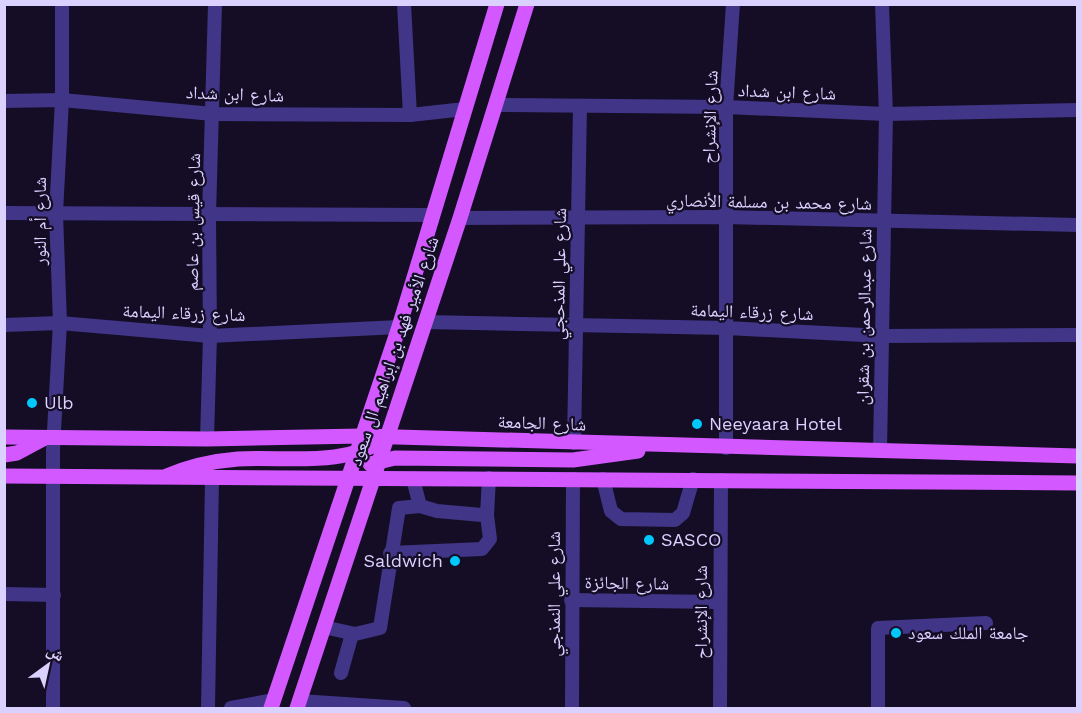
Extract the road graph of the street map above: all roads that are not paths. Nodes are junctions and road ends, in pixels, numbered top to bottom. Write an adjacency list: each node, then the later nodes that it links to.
1 (62, 4): 9 (street, شارع أم النور)
2 (215, 4): 15 (street, شارع قيس بن عاصم)
3 (404, 4): 17 (street)
4 (498, 4): 13 (main road, شارع الأمير فهد بن إبراهيم ال سعود)
5 (527, 4): 10 (main road, شارع الأمير فهد بن إبراهيم ال سعود)
6 (733, 4): 12 (street, شارع الإنشراح)
7 (882, 4): 16 (street, شارع عبدالرحمن بن شقران)
8 (4, 100): 9 (street, شارع ابن شداد)
9 (62, 100): 15 (street, شارع ابن شداد); 19 (street, شارع أم النور)
10 (496, 105): 11 (street, شارع ابن شداد); 24 (main road, شارع الأمير فهد بن إبراهيم ال سعود)
11 (580, 106): 12 (street, شارع ابن شداد); 22 (street, شارع علي المذحجي)
12 (726, 107): 16 (street, شارع ابن شداد); 23 (street, شارع الإنشراح)
13 (465, 109): 17 (street, شارع ابن شداد); 21 (main road, شارع الأمير فهد بن إبراهيم ال سعود)
14 (1077, 110): 16 (street, شارع ابن شداد)
15 (213, 114): 17 (street, شارع ابن شداد); 20 (street, شارع قيس بن عاصم)
16 (886, 114): 25 (street, شارع عبدالرحمن بن شقران)
17 (410, 115)
18 (4, 213): 19 (street)
19 (56, 213): 20 (street); 28 (street, شارع أم النور)
20 (209, 215): 21 (street); 34 (street, شارع قيس بن عاصم)
21 (432, 215): 31 (main road, شارع الأمير فهد بن إبراهيم ال سعود)
22 (578, 217): 23 (street, شارع محمد بن مسلمة الأنصاري); 24 (street, شارع محمد بن مسلمة الأنصاري); 30 (street, شارع علي المذحجي)
23 (726, 217): 25 (street, شارع محمد بن مسلمة الأنصاري); 32 (street, شارع الإنشراح)
24 (460, 218): 27 (main road, شارع الأمير فهد بن إبراهيم ال سعود)
25 (883, 222): 26 (street, شارع محمد بن مسلمة الأنصاري); 35 (street, شارع عبدالرحمن بن شقران)
26 (1077, 225)
27 (425, 322): 30 (street, شارع زرقاء اليمامة); 39 (main road, شارع الأمير فهد بن إبراهيم ال سعود)
28 (60, 323): 29 (street, شارع زرقاء اليمامة); 34 (street, شارع زرقاء اليمامة); 38 (street, شارع أم النور)
29 (4, 325)
30 (576, 325): 32 (street, شارع زرقاء اليمامة); 41 (street, شارع علي المذحجي)
31 (399, 327): 34 (street, شارع زرقاء اليمامة); 36 (main road, شارع الأمير فهد بن إبراهيم ال سعود)
32 (727, 328): 35 (street, شارع زرقاء اليمامة); 43 (street, شارع الإنشراح)
33 (1077, 335): 35 (street, شارع زرقاء اليمامة)
34 (210, 336): 40 (street, شارع قيس بن عاصم)
35 (883, 336): 44 (street, شارع عبدالرحمن بن شقران)
36 (362, 436): 39 (main road, شارع الجامعة); 40 (main road, شارع الجامعة); 45 (main road, شارع الأمير فهد بن إبراهيم ال سعود)
37 (4, 437): 38 (main road, شارع الجامعة)
38 (49, 438): 40 (main road, شارع الجامعة); 46 (main road); 50 (street, شارع أم النور)
39 (386, 438): 41 (main road, شارع الجامعة); 45 (main road); 48 (main road, شارع الأمير فهد بن إبراهيم ال سعود)
40 (207, 439)
41 (574, 443): 42 (main road, شارع الجامعة)
42 (656, 446): 43 (main road, شارع الجامعة); 48 (main road)
43 (726, 448): 44 (main road, شارع الجامعة)
44 (880, 451): 47 (main road, شارع الجامعة)
45 (357, 453): 51 (main road, شارع الأمير فهد بن إبراهيم ال سعود); 53 (main road)
46 (4, 455)
47 (1077, 456)
48 (377, 461): 51 (main road); 54 (main road, شارع الأمير فهد بن إبراهيم ال سعود)
49 (4, 476): 50 (main road)
50 (55, 477): 53 (main road); 66 (street)
51 (348, 478): 54 (main road); 58 (main road); 73 (main road, شارع الأمير فهد بن إبراهيم ال سعود)
52 (489, 478): 55 (main road); 56 (main road); 63 (street)
53 (161, 479): 58 (main road)
54 (372, 479): 55 (main road); 70 (main road, شارع الأمير فهد بن إبراهيم ال سعود)
55 (413, 479): 62 (street)
56 (573, 479): 57 (main road); 67 (street, شارع علي النمذجي)
57 (603, 479): 59 (main road); 59 (street)
58 (212, 480): 76 (street)
59 (693, 480): 60 (main road)
60 (721, 480): 61 (main road); 68 (street, شارع الإنشراح)
61 (1077, 483)
62 (420, 506): 63 (street); 64 (street)
63 (487, 515): 64 (street)
64 (390, 553): 71 (street)
65 (4, 594): 66 (street)
66 (54, 595): 75 (street)
67 (571, 600): 68 (street, شارع الجائزة); 79 (street, شارع علي النمذجي)
68 (718, 602): 80 (street, شارع الإنشراح)
69 (986, 623): 81 (street)
70 (324, 627): 71 (street); 74 (main road, شارع الأمير فهد بن إبراهيم ال سعود)
71 (352, 634): 72 (street)
72 (341, 673)
73 (272, 704): 77 (street)
74 (298, 705): 78 (street)
75 (53, 708)
76 (208, 708)
77 (231, 708)
78 (404, 708)
79 (572, 708)
80 (720, 708)
81 (878, 708)

